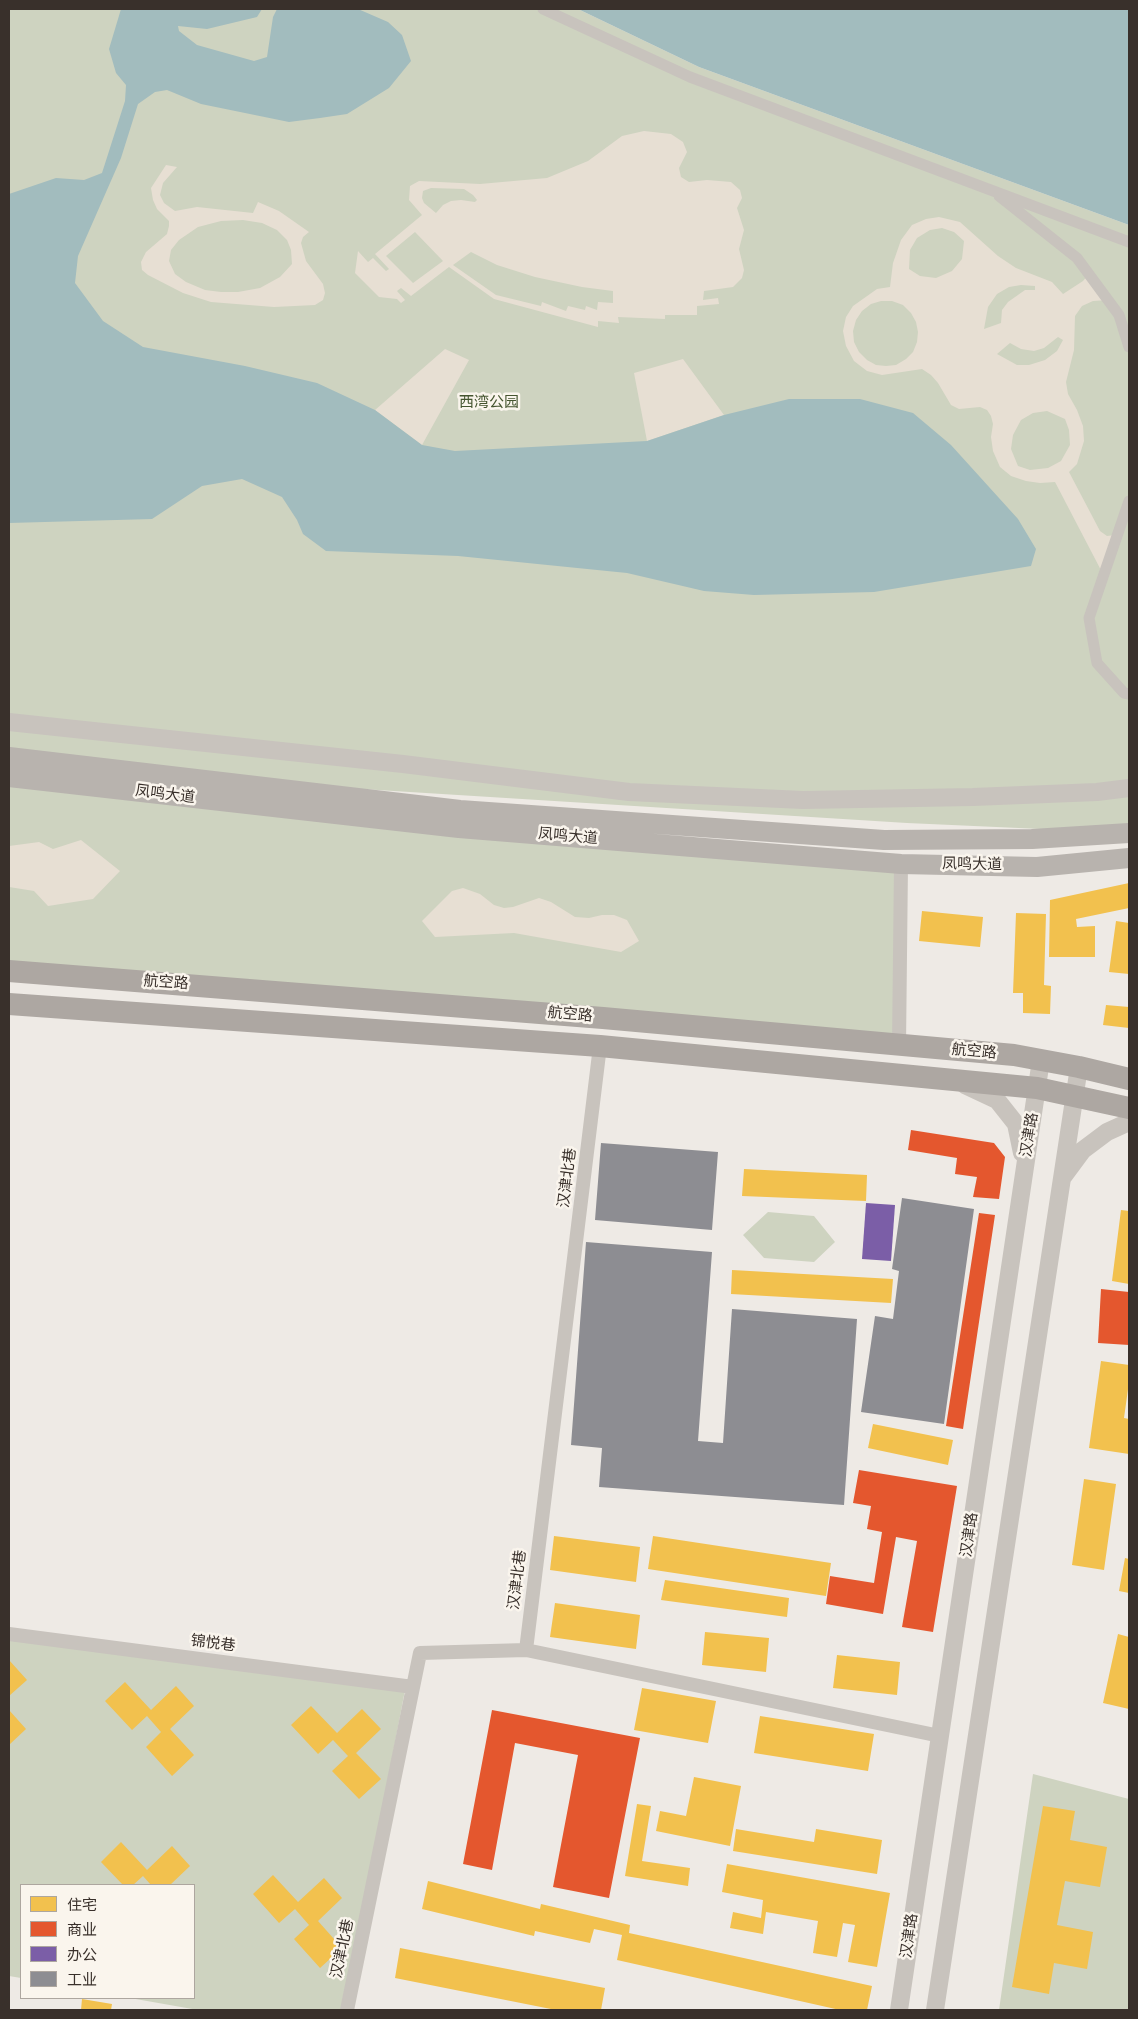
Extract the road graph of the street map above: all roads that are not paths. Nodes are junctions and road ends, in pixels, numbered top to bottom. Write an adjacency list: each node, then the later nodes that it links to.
1 (542, 9): 2 (street)
2 (991, 190): 3 (street); 4 (street)
3 (1129, 242)
4 (1129, 347)
5 (1129, 501): 6 (street)
6 (1129, 694)
7 (9, 722): 10 (street)
8 (9, 757): 11 (main road, 凤鸣大道)
9 (9, 777): 13 (main road, 凤鸣大道)
10 (1129, 788)
11 (1129, 833)
12 (1129, 858): 13 (main road, 凤鸣大道)
13 (901, 864): 17 (street)
14 (9, 971): 17 (main road, 航空路)
15 (9, 1004): 16 (main road, 航空路)
16 (600, 1046): 21 (main road, 航空路); 29 (street, 汉津北巷)
17 (898, 1046): 18 (main road, 航空路)
18 (1041, 1060): 19 (main road, 航空路); 22 (street, 汉津路)
19 (1079, 1067): 20 (main road, 航空路); 23 (street)
20 (1129, 1079)
21 (956, 1080): 22 (main road, 航空路); 26 (street)
22 (1037, 1088): 23 (main road, 航空路); 26 (street, 汉津路)
23 (1074, 1095): 24 (main road, 航空路); 27 (street)
24 (1129, 1108)
25 (1129, 1122): 27 (street)
26 (1025, 1166): 31 (street, 汉津路)
27 (1061, 1180): 34 (street)
28 (9, 1634): 30 (street, 锦悦巷)
29 (526, 1650): 30 (street, 汉津北巷); 31 (street)
30 (413, 1686): 32 (street, 汉津北巷)
31 (940, 1736): 33 (street, 汉津路)
32 (347, 2010)
33 (899, 2010)
34 (936, 2010)

